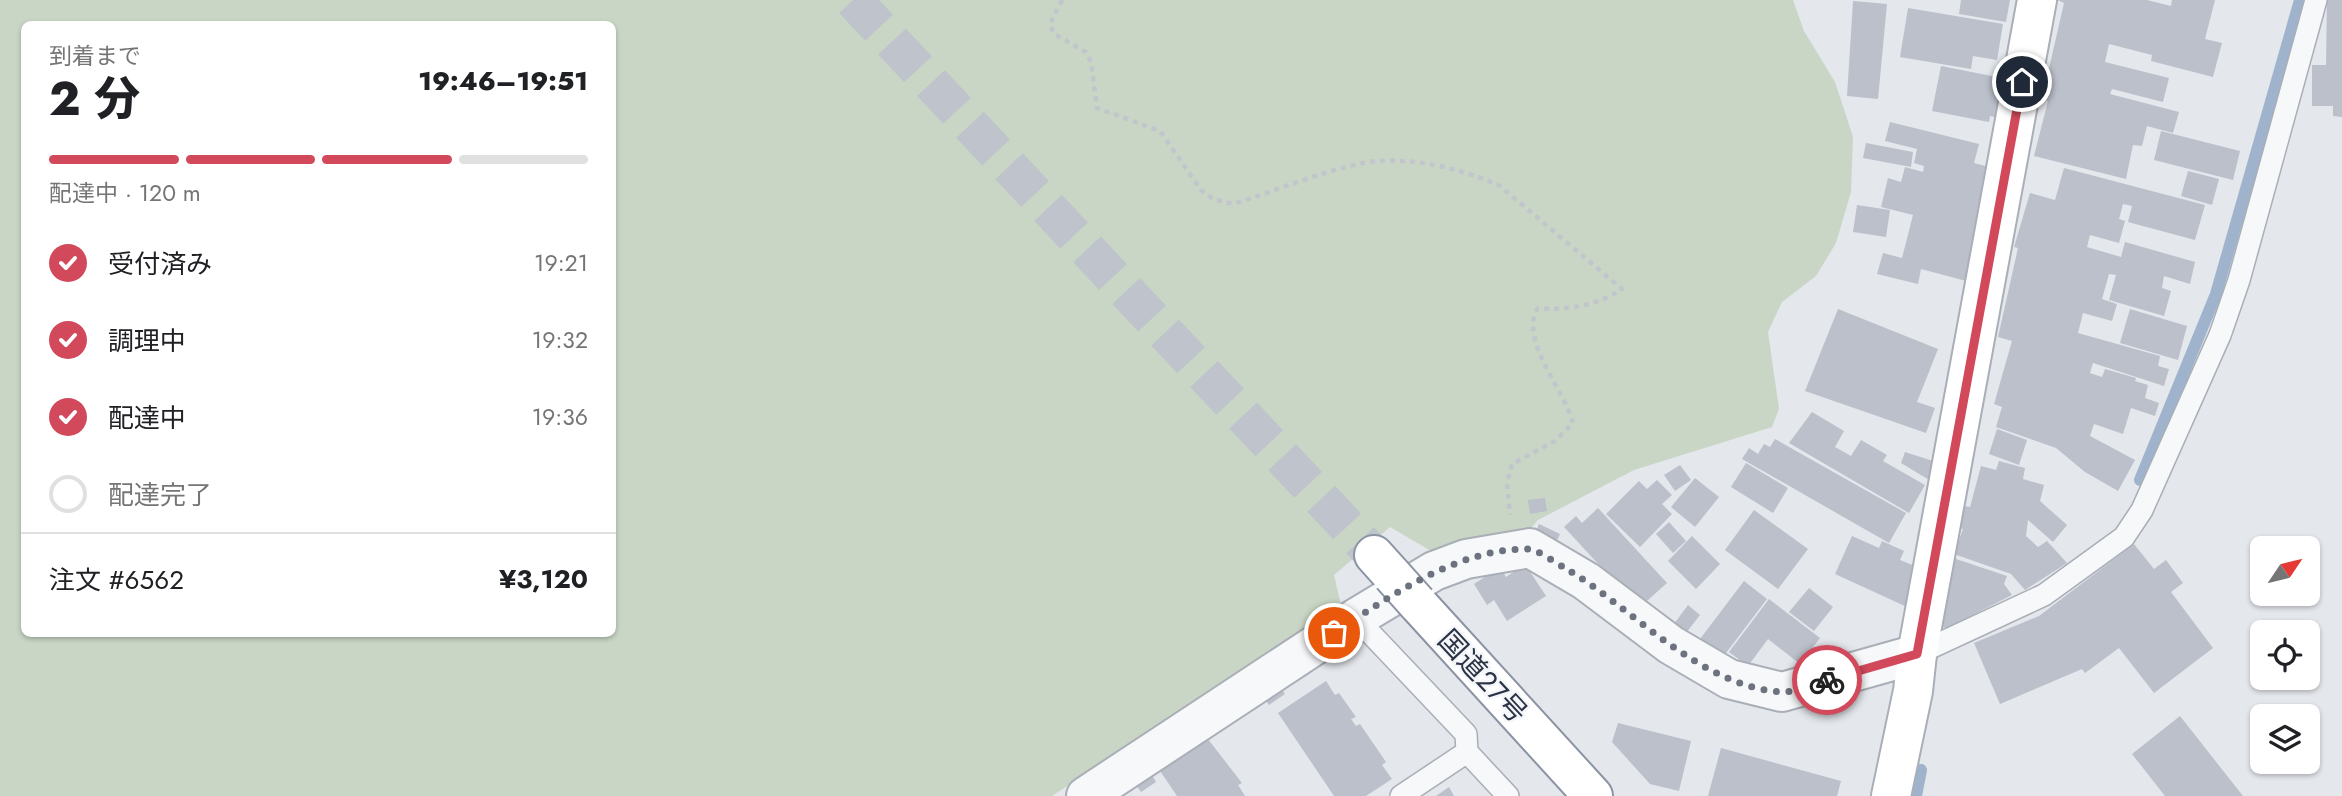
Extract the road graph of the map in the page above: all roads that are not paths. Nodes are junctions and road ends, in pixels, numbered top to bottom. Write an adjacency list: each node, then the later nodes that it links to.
1 (2038, 0): 5 (main road)
2 (2316, 0): 5 (lane)
3 (1383, 565): 10 (main road, 国道27号, bridge)
4 (1356, 618): 5 (street); 6 (lane); 7 (street)
5 (1917, 654): 11 (main road)
6 (1467, 751): 8 (lane); 9 (lane)
7 (1086, 796)
8 (1401, 796)
9 (1508, 796)
10 (1593, 796)
11 (1891, 796)

